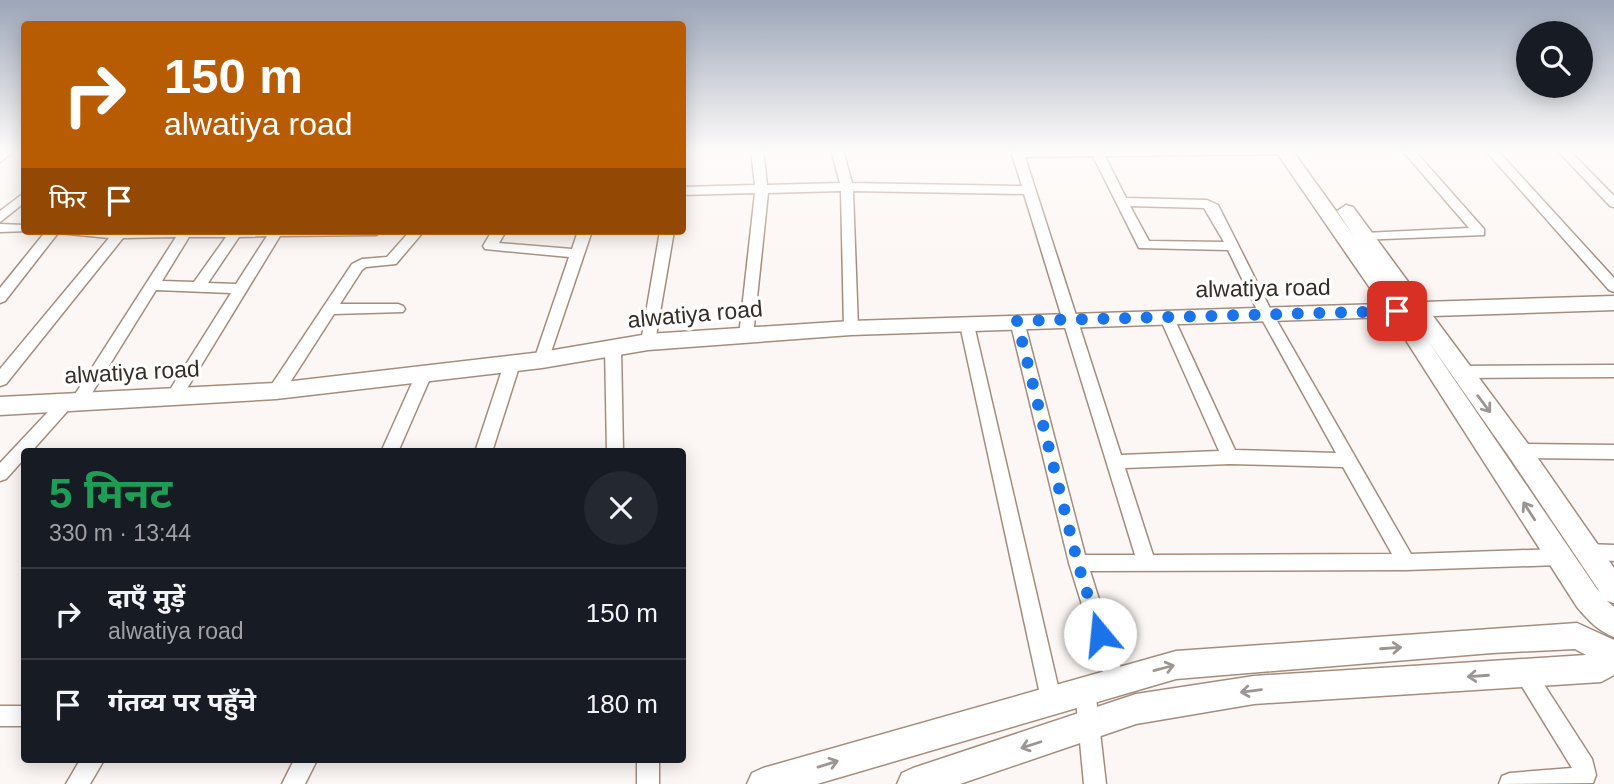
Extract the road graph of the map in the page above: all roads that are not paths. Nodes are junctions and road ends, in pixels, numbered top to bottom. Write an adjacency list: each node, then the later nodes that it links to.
1 (847, 187): 9 (street); 10 (street); 45 (street)
2 (1028, 187): 10 (street)
3 (1114, 187): 13 (street)
4 (1312, 187): 39 (street)
5 (1327, 187): 27 (street)
6 (1440, 187): 27 (street)
7 (1524, 187): 33 (street)
8 (1598, 187): 14 (street)
9 (763, 188): 11 (street); 46 (street)
10 (1029, 190): 42 (street)
11 (686, 191)
12 (21, 200): 15 (street)
13 (1122, 202): 28 (street); 28 (street)
14 (1614, 203)
15 (0, 218)
16 (0, 228): 17 (street)
17 (21, 229)
18 (49, 235): 30 (street)
19 (117, 235): 54 (street)
20 (184, 235): 31 (street)
21 (234, 235): 32 (street)
22 (274, 235): 34 (street)
23 (414, 235): 37 (street)
24 (497, 235): 29 (street)
25 (584, 235): 29 (street)
26 (666, 235): 47 (street)
27 (1364, 237): 39 (street)
28 (1233, 246): 40 (street)
29 (579, 254): 49 (street)
30 (5, 284): 35 (street)
31 (152, 285): 32 (street); 57 (street)
32 (198, 287): 34 (street)
33 (1614, 287)
34 (240, 289): 56 (street)
35 (0, 298)
36 (1614, 303): 39 (street, alwatiya road)
37 (330, 309): 38 (street); 55 (street)
38 (398, 309)
39 (1408, 311): 40 (street, alwatiya road); 52 (street); 72 (street, one-way to 39)
40 (1266, 314): 41 (street, alwatiya road); 67 (street)
41 (1166, 316): 42 (street, alwatiya road); 66 (street)
42 (1072, 319): 43 (street, alwatiya road); 68 (street)
43 (1017, 321): 44 (street, alwatiya road); 75 (street)
44 (967, 325): 45 (street, alwatiya road); 84 (street)
45 (851, 328): 46 (street, alwatiya road)
46 (746, 336): 47 (street, alwatiya road)
47 (648, 342): 48 (street, alwatiya road)
48 (613, 347): 49 (street, alwatiya road); 62 (street)
49 (542, 360): 50 (street, alwatiya road)
50 (512, 364): 53 (street, alwatiya road); 61 (street)
51 (1614, 371): 52 (street)
52 (1460, 372): 63 (street, one-way to 63)
53 (424, 374): 55 (street, alwatiya road); 60 (street)
54 (0, 380)
55 (276, 391): 56 (street, alwatiya road)
56 (174, 396): 57 (street, alwatiya road)
57 (72, 402): 58 (street, alwatiya road); 59 (street)
58 (0, 406)
59 (26, 448)
60 (391, 448)
61 (484, 448)
62 (615, 448)
63 (1519, 451): 64 (street); 70 (street)
64 (1614, 452)
65 (21, 453): 69 (street)
66 (1230, 457): 67 (street); 68 (street)
67 (1348, 460): 74 (street)
68 (1115, 462): 73 (street)
69 (0, 474)
70 (1586, 552): 71 (street); 76 (street)
71 (1614, 553)
72 (1559, 557): 74 (street); 77 (street)
73 (1146, 562): 74 (street); 75 (street)
74 (1406, 562)
75 (1078, 564): 81 (street)
76 (1614, 591)
77 (1614, 624)
78 (1348, 651): 79 (street, one-way to 79); 81 (street, one-way to 78); 82 (main road)
79 (1614, 655): 80 (street)
80 (1525, 673): 82 (street, one-way to 82); 97 (street)
81 (1115, 681): 83 (street)
82 (1367, 683): 87 (street, one-way to 87)
83 (1085, 689): 84 (street); 87 (street)
84 (1051, 699): 94 (street, one-way to 84)
85 (0, 716): 86 (street)
86 (21, 716)
87 (1091, 726): 95 (street, one-way to 95); 96 (street)
88 (91, 763): 91 (street)
89 (304, 763): 92 (street)
90 (648, 763): 93 (street)
91 (78, 784)
92 (293, 784)
93 (648, 784)
94 (762, 784)
95 (913, 784)
96 (1095, 784)
97 (1510, 784)

